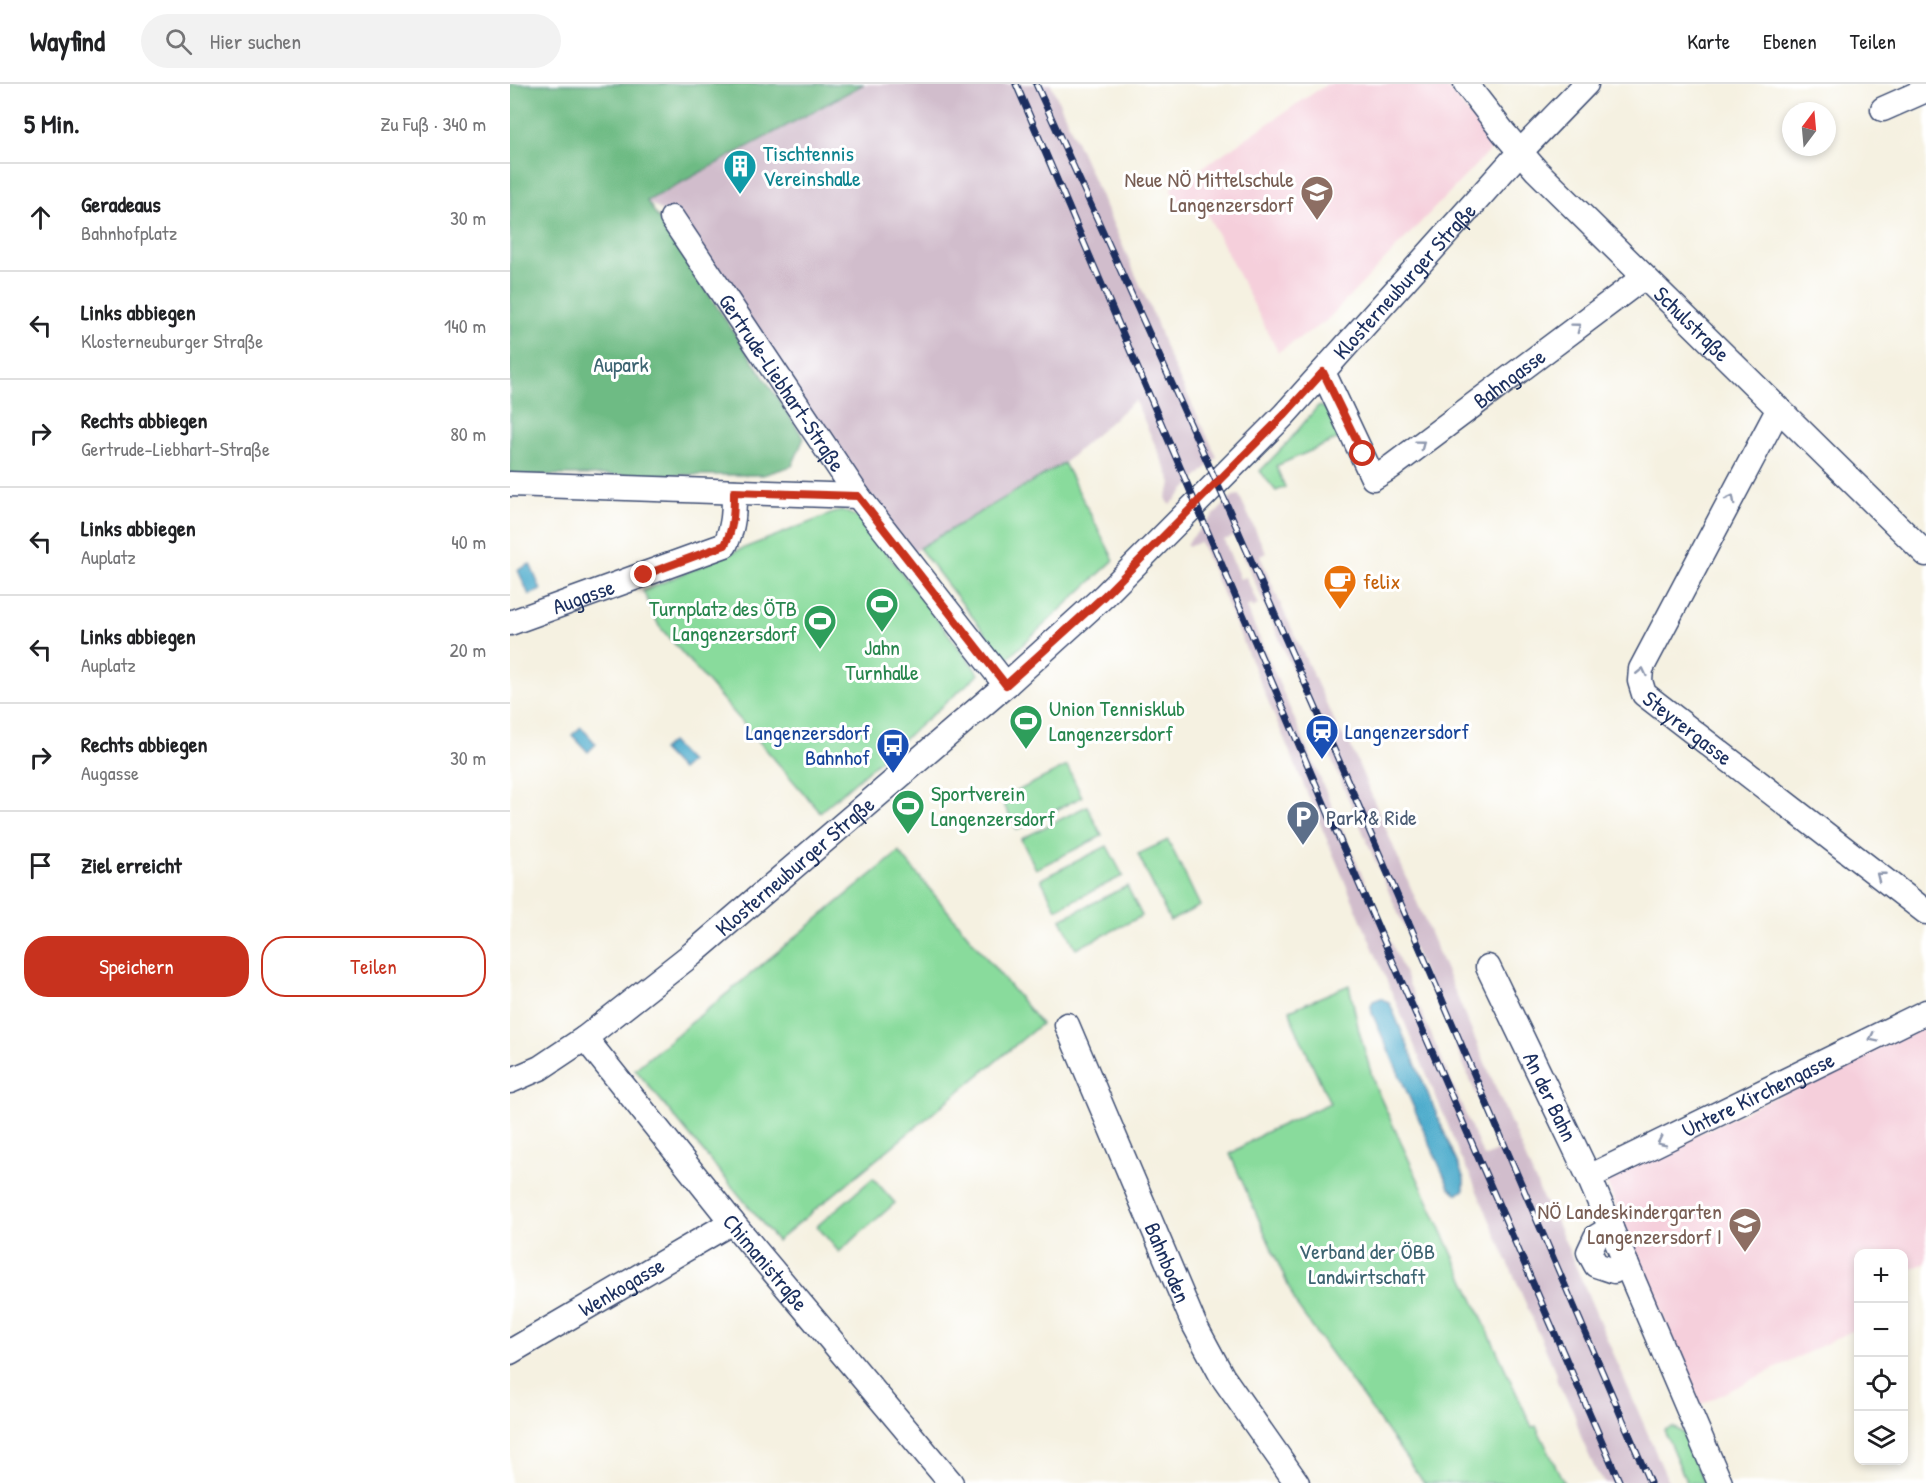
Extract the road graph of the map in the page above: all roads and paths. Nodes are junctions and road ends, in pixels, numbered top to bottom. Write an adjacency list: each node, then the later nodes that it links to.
1 (1466, 84): 5 (street, Schulstraße)
2 (1586, 84): 5 (street, Klosterneuburger Straße)
3 (1926, 90): 4 (street)
4 (1883, 109)
5 (1520, 152): 7 (street, Schulstraße); 8 (street, Klosterneuburger Straße)
6 (672, 218): 12 (street, Gertrude-Liebhart-Straße)
7 (1644, 277): 8 (street, Bahngasse, one-way to 7); 9 (street, Schulstraße)
8 (1323, 372): 15 (street, Klosterneuburger Straße)
9 (1778, 410): 13 (street, Schulstraße); 16 (street, Steyrergasse, one-way to 9)
10 (510, 484): 11 (street)
11 (734, 492): 12 (street); 14 (street, Augasse)
12 (858, 496): 15 (street, Gertrude-Liebhart-Straße)
13 (1926, 554)
14 (510, 624)
15 (1006, 685): 20 (street, Klosterneuburger Straße)
16 (1926, 912)
17 (1488, 967): 22 (street, An der Bahn)
18 (1926, 1012): 22 (street, Untere Kirchengasse, one-way to 22)
19 (1067, 1025): 26 (street, Bahnboden)
20 (585, 1038): 21 (street, Klosterneuburger Straße); 23 (street, Chimanistraße)
21 (510, 1082)
22 (1589, 1177): 27 (street, An der Bahn)
23 (732, 1222): 24 (street, Wenkogasse); 25 (street, Chimanistraße)
24 (510, 1352)
25 (951, 1483)
26 (1298, 1483)
27 (1720, 1483)

